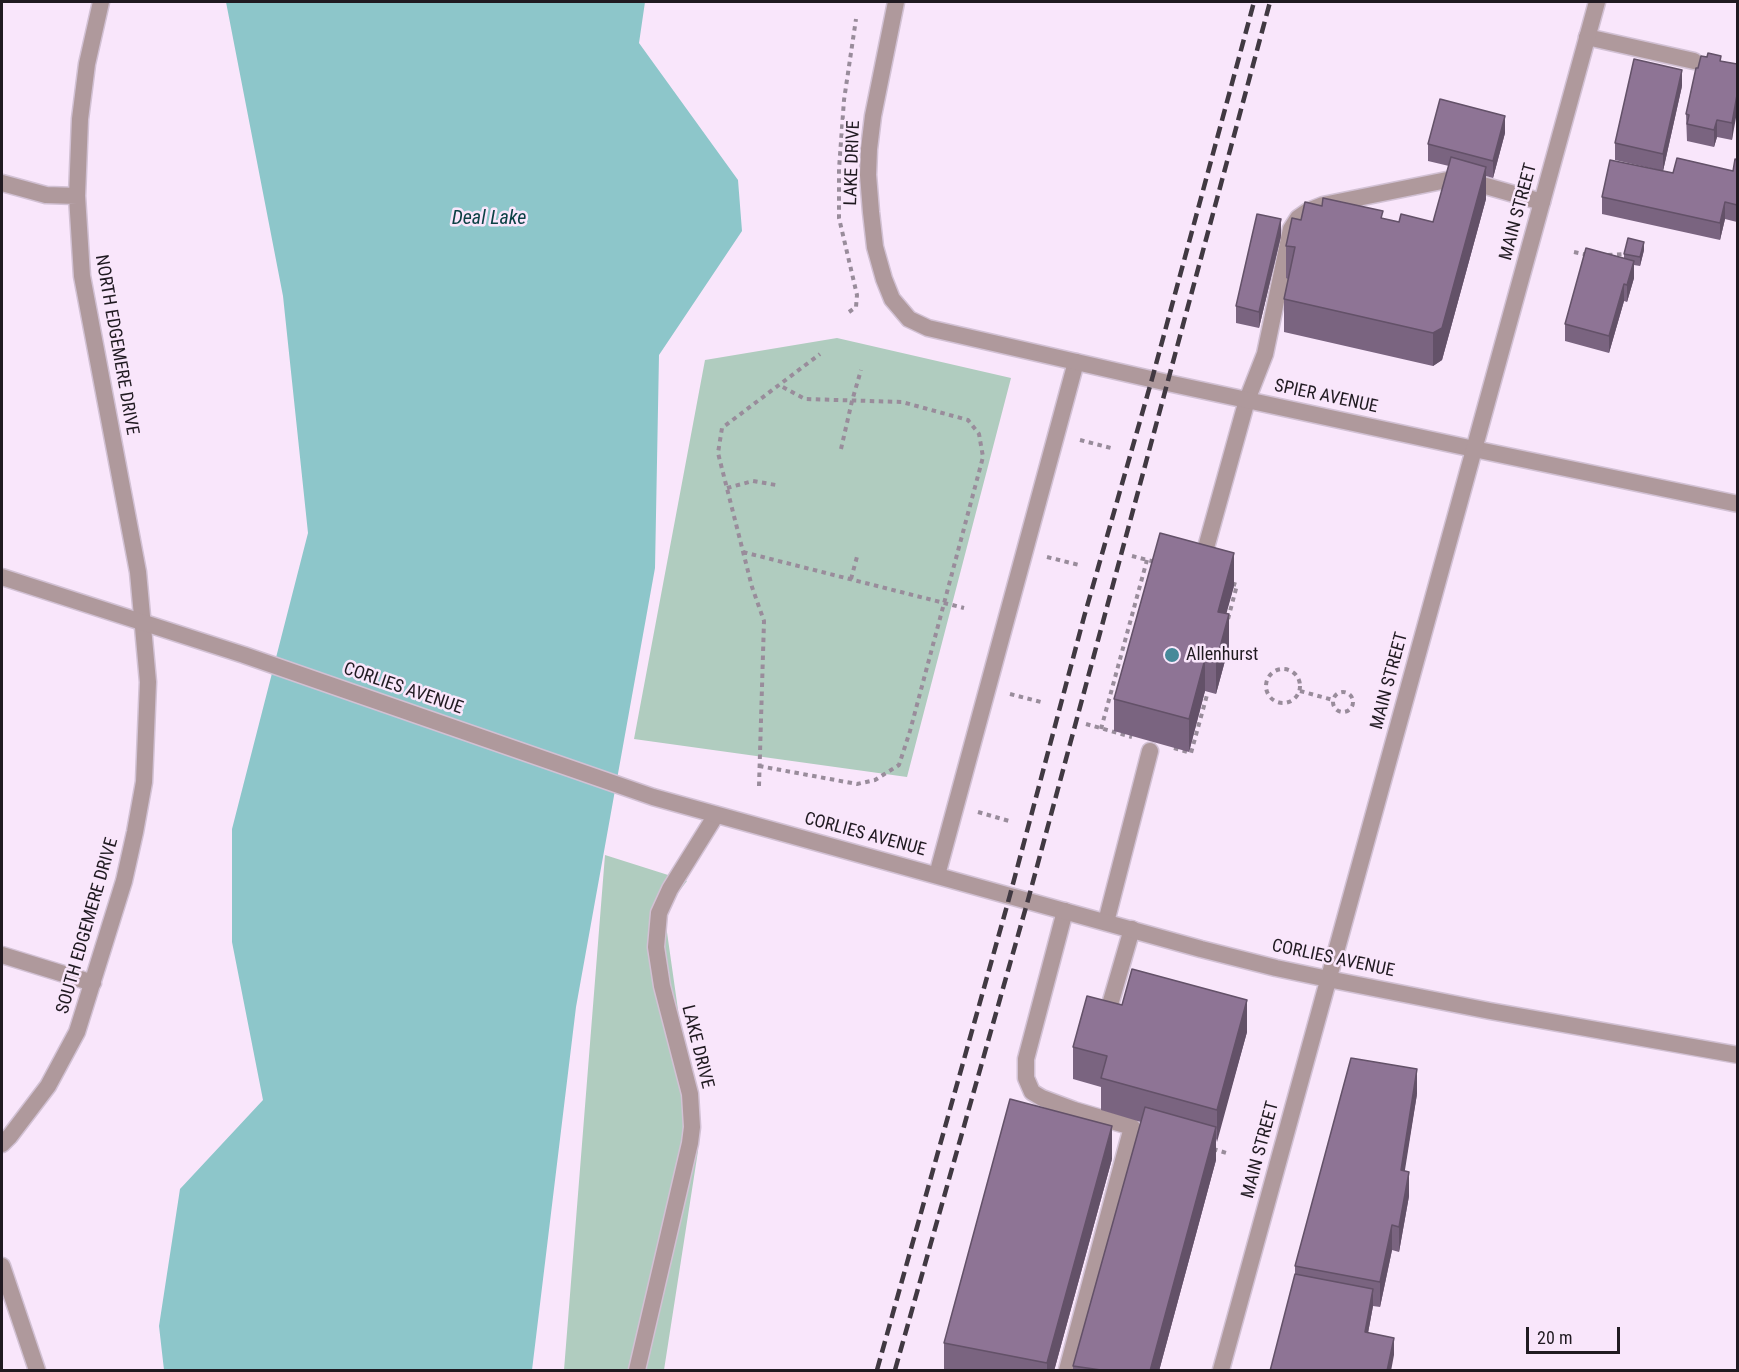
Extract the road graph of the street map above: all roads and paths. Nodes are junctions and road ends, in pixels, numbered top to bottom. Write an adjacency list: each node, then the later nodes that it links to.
1 (101, 2): 7 (street, NORTH EDGEMERE DRIVE)
2 (896, 2): 13 (street, LAKE DRIVE)
3 (1597, 2): 4 (street, MAIN STREET)
4 (1587, 37): 5 (street); 8 (street, MAIN STREET)
5 (1694, 61)
6 (2, 183): 7 (street)
7 (77, 196): 37 (street, NORTH EDGEMERE DRIVE)
8 (1542, 202): 18 (street); 23 (street, MAIN STREET)
9 (1574, 252): 11 (path)
10 (1626, 254): 12 (path)
11 (1593, 255)
12 (1604, 255)
13 (909, 320): 15 (street, SPIER AVENUE)
14 (820, 354): 17 (path)
15 (1076, 362): 18 (street, SPIER AVENUE); 20 (street)
16 (861, 370): 19 (path)
17 (779, 386): 19 (path); 25 (path)
18 (1247, 400): 23 (street, SPIER AVENUE); 31 (street)
19 (852, 401): 22 (path); 35 (path)
20 (1057, 434): 21 (path); 28 (street)
21 (1111, 448)
22 (841, 449)
23 (1474, 449): 26 (street, SPIER AVENUE); 54 (street, MAIN STREET)
24 (776, 486): 25 (path)
25 (726, 488): 27 (path)
26 (1737, 504)
27 (743, 552): 34 (path); 44 (path)
28 (1025, 552): 32 (path); 38 (street)
29 (858, 553): 34 (path)
30 (1147, 560): 42 (path)
31 (1202, 562)
32 (1079, 565)
33 (2, 577): 37 (street, CORLIES AVENUE)
34 (851, 579): 35 (path)
35 (945, 602): 36 (path); 44 (path)
36 (964, 608)
37 (143, 623): 47 (street, CORLIES AVENUE); 55 (street, SOUTH EDGEMERE DRIVE)
38 (988, 688): 41 (path); 46 (street)
39 (1300, 691): 39 (path); 40 (path)
40 (1333, 700): 40 (path)
41 (1041, 702)
42 (1101, 729)
43 (1150, 751): 51 (street)
44 (759, 766): 45 (path)
45 (759, 786)
46 (956, 806): 48 (path); 49 (street)
47 (717, 815): 49 (street, CORLIES AVENUE); 63 (street, LAKE DRIVE)
48 (1009, 821)
49 (937, 875): 50 (street, CORLIES AVENUE)
50 (1065, 911): 51 (street, CORLIES AVENUE); 64 (street)
51 (1106, 922): 52 (street, CORLIES AVENUE)
52 (1132, 929): 54 (street, CORLIES AVENUE); 56 (street)
53 (2, 955): 55 (street)
54 (1328, 979): 57 (street, CORLIES AVENUE); 65 (street, MAIN STREET)
55 (93, 983): 58 (street, SOUTH EDGEMERE DRIVE)
56 (1109, 1008)
57 (1737, 1055)
58 (2, 1144)
59 (1208, 1148): 60 (path)
60 (1230, 1154)
61 (2, 1266): 62 (street)
62 (37, 1371)
63 (637, 1371)
64 (1066, 1371)
65 (1221, 1371)

